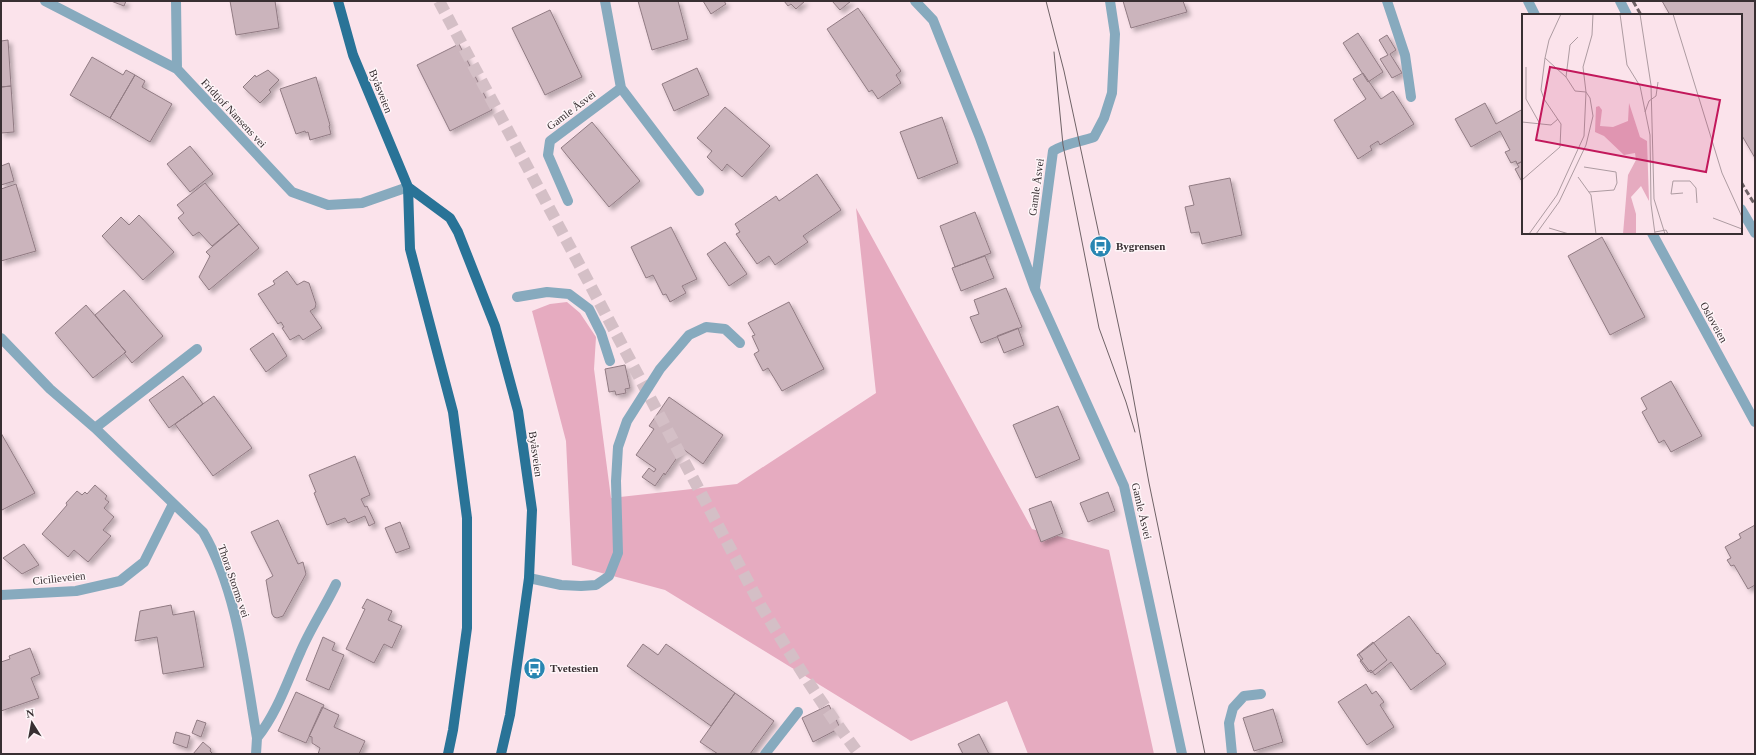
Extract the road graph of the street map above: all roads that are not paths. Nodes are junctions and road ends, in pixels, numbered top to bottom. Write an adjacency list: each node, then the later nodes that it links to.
1 (45, 1): 12 (street, Fridtjof Nansens vei)
2 (176, 1): 12 (street)
3 (338, 1): 15 (main road, Byåsveien)
4 (605, 1): 13 (street)
5 (916, 1): 21 (street, Gamle Åsvei)
6 (1110, 1): 21 (street, Gamle Åsvei)
7 (1387, 1): 14 (street)
8 (1528, 1): 10 (street)
9 (1620, 1): 11 (street)
10 (1534, 14)
11 (1626, 14)
12 (177, 69): 15 (street, Fridtjof Nansens vei)
13 (620, 88): 16 (street); 17 (street, Gamle Åsvei)
14 (1411, 97)
15 (408, 187): 30 (main road, Byåsveien); 37 (main road, Byåsveien)
16 (699, 191)
17 (568, 202)
18 (1742, 211): 19 (street)
19 (1755, 233)
20 (1653, 234): 27 (street, Osloveien)
21 (1035, 288): 40 (street, Gamle Åsvei)
22 (517, 297): 26 (street)
23 (1, 338): 28 (street, Thora Storms vei)
24 (740, 343): 30 (street)
25 (197, 349): 28 (street)
26 (610, 361)
27 (1755, 422)
28 (95, 428): 29 (street, Thora Storms vei)
29 (173, 504): 32 (street, Cicilieveien); 35 (street, Thora Storms vei)
30 (529, 578): 38 (main road, Byåsveien)
31 (336, 584): 35 (street)
32 (2, 593)
33 (1261, 694): 41 (street)
34 (798, 712): 39 (street)
35 (257, 738): 36 (street, Thora Storms vei)
36 (256, 754)
37 (448, 754)
38 (501, 754)
39 (765, 754)
40 (1182, 754)
41 (1232, 754)

